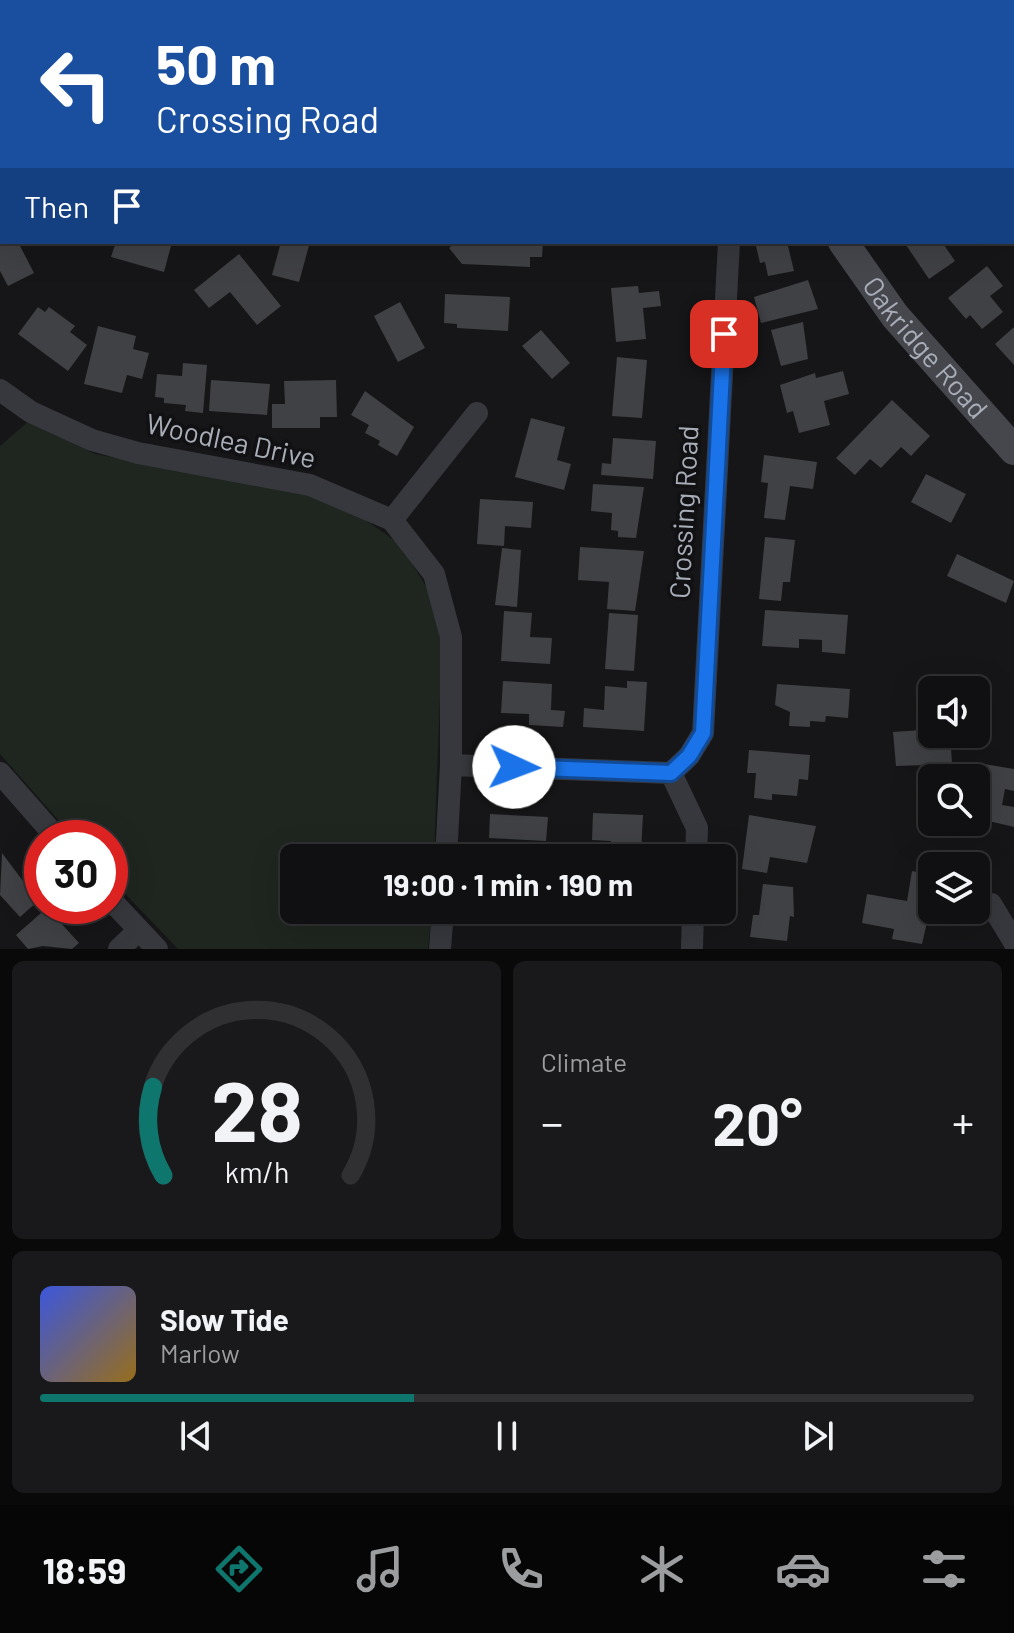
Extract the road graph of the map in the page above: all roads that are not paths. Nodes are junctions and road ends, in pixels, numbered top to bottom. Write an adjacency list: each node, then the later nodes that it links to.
1 (729, 244): 9 (street, Crossing Road)
2 (844, 244): 5 (street, Oakridge Road)
3 (0, 390): 6 (street, Woodlea Drive)
4 (477, 413): 6 (street)
5 (1013, 446)
6 (392, 520): 7 (street, Woodlea Drive)
7 (451, 765): 9 (street); 11 (street, Woodlea Drive)
8 (0, 773): 10 (street)
9 (671, 773): 12 (street)
10 (41, 820)
11 (447, 844)
12 (696, 844)
13 (991, 904): 18 (street)
14 (128, 920): 17 (street)
15 (442, 924): 21 (street)
16 (693, 924): 22 (street)
17 (138, 931): 19 (street); 20 (street)
18 (1014, 942)
19 (119, 949)
20 (157, 949)
21 (440, 949)
22 (692, 949)

